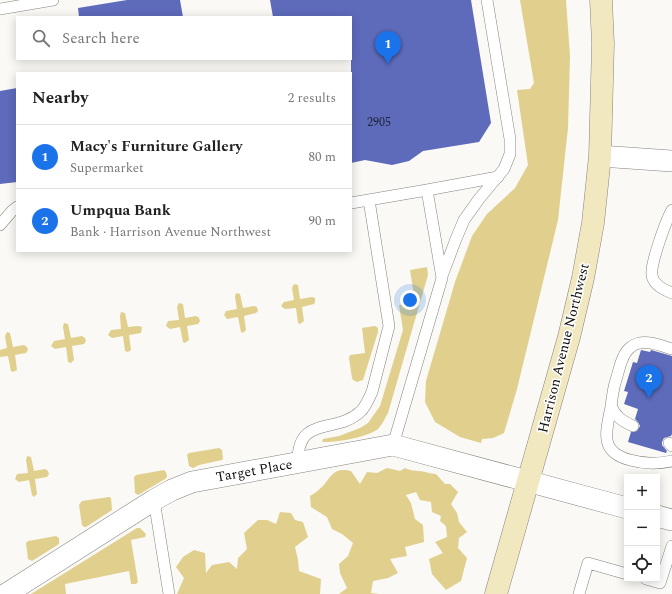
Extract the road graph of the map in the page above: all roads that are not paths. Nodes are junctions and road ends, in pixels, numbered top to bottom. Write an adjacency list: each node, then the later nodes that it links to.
1 (53, 0): 4 (lane)
2 (486, 0): 7 (lane)
3 (600, 0): 5 (main road, Harrison Avenue Northwest)
4 (0, 9)
5 (600, 156): 6 (street); 22 (main road, Harrison Avenue Northwest)
6 (672, 161)
7 (498, 177): 8 (lane); 14 (lane)
8 (427, 190): 9 (lane); 14 (lane)
9 (369, 200): 10 (lane); 21 (lane)
10 (352, 203)
11 (16, 208): 13 (lane)
12 (672, 210): 15 (lane)
13 (0, 225)
14 (442, 278): 19 (lane)
15 (672, 293)
16 (672, 349): 17 (lane)
17 (611, 406): 18 (lane); 20 (lane)
18 (633, 426)
19 (393, 445): 21 (street, Target Place); 22 (street, Target Place)
20 (672, 461)
21 (298, 462): 23 (street, Target Place)
22 (528, 481): 24 (street, Target Place); 32 (main road, Harrison Avenue Northwest)
23 (154, 500): 30 (street, Target Place); 31 (lane)
24 (624, 507)
25 (660, 517): 26 (street)
26 (672, 520)
27 (672, 546): 29 (lane)
28 (624, 573): 33 (lane)
29 (656, 582)
30 (6, 594)
31 (166, 594)
32 (496, 594)
33 (579, 594)

